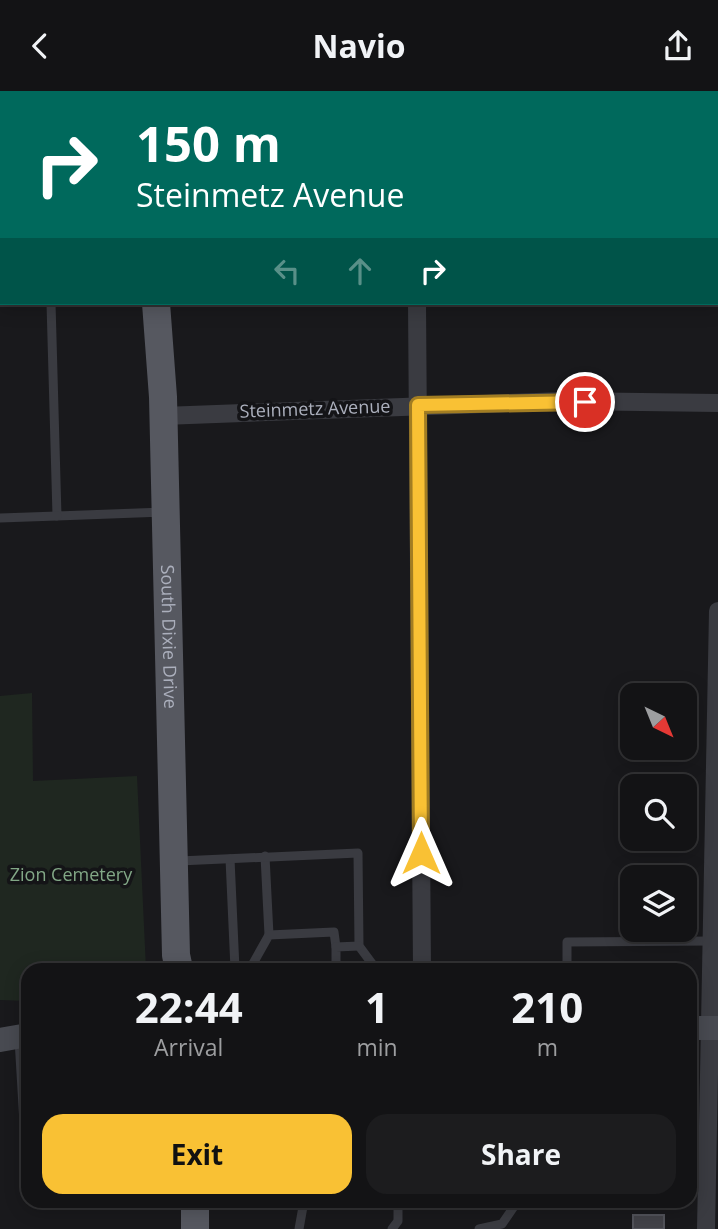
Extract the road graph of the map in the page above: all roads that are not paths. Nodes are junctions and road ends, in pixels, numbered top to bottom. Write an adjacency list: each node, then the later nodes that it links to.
1 (51, 305): 8 (lane)
2 (156, 305): 6 (main road, South Dixie Drive)
3 (417, 305): 5 (street)
4 (718, 403): 5 (street, Steinmetz Avenue)
5 (418, 405): 6 (street, Steinmetz Avenue); 23 (street)
6 (163, 416): 7 (main road, South Dixie Drive)
7 (166, 512): 8 (lane); 13 (main road, South Dixie Drive)
8 (57, 516): 9 (lane)
9 (0, 519)
10 (718, 611): 15 (street)
11 (265, 856): 12 (lane); 14 (lane); 16 (lane)
12 (230, 859): 13 (lane); 19 (lane)
13 (174, 862): 18 (main road, South Dixie Drive)
14 (269, 935): 17 (lane); 20 (lane)
15 (713, 941): 24 (lane); 25 (street)
16 (359, 946): 17 (lane); 22 (lane)
17 (336, 947): 21 (lane)
18 (178, 963)
19 (235, 963)
20 (253, 963)
21 (336, 963)
22 (372, 963)
23 (422, 963)
24 (567, 963)
25 (706, 1028): 36 (street)
26 (16, 1038): 27 (lane)
27 (21, 1102)
28 (195, 1208): 32 (main road)
29 (303, 1208): 33 (lane)
30 (398, 1208): 34 (lane)
31 (513, 1208): 35 (lane)
32 (195, 1229)
33 (299, 1229)
34 (392, 1229)
35 (479, 1229)
36 (706, 1229)

